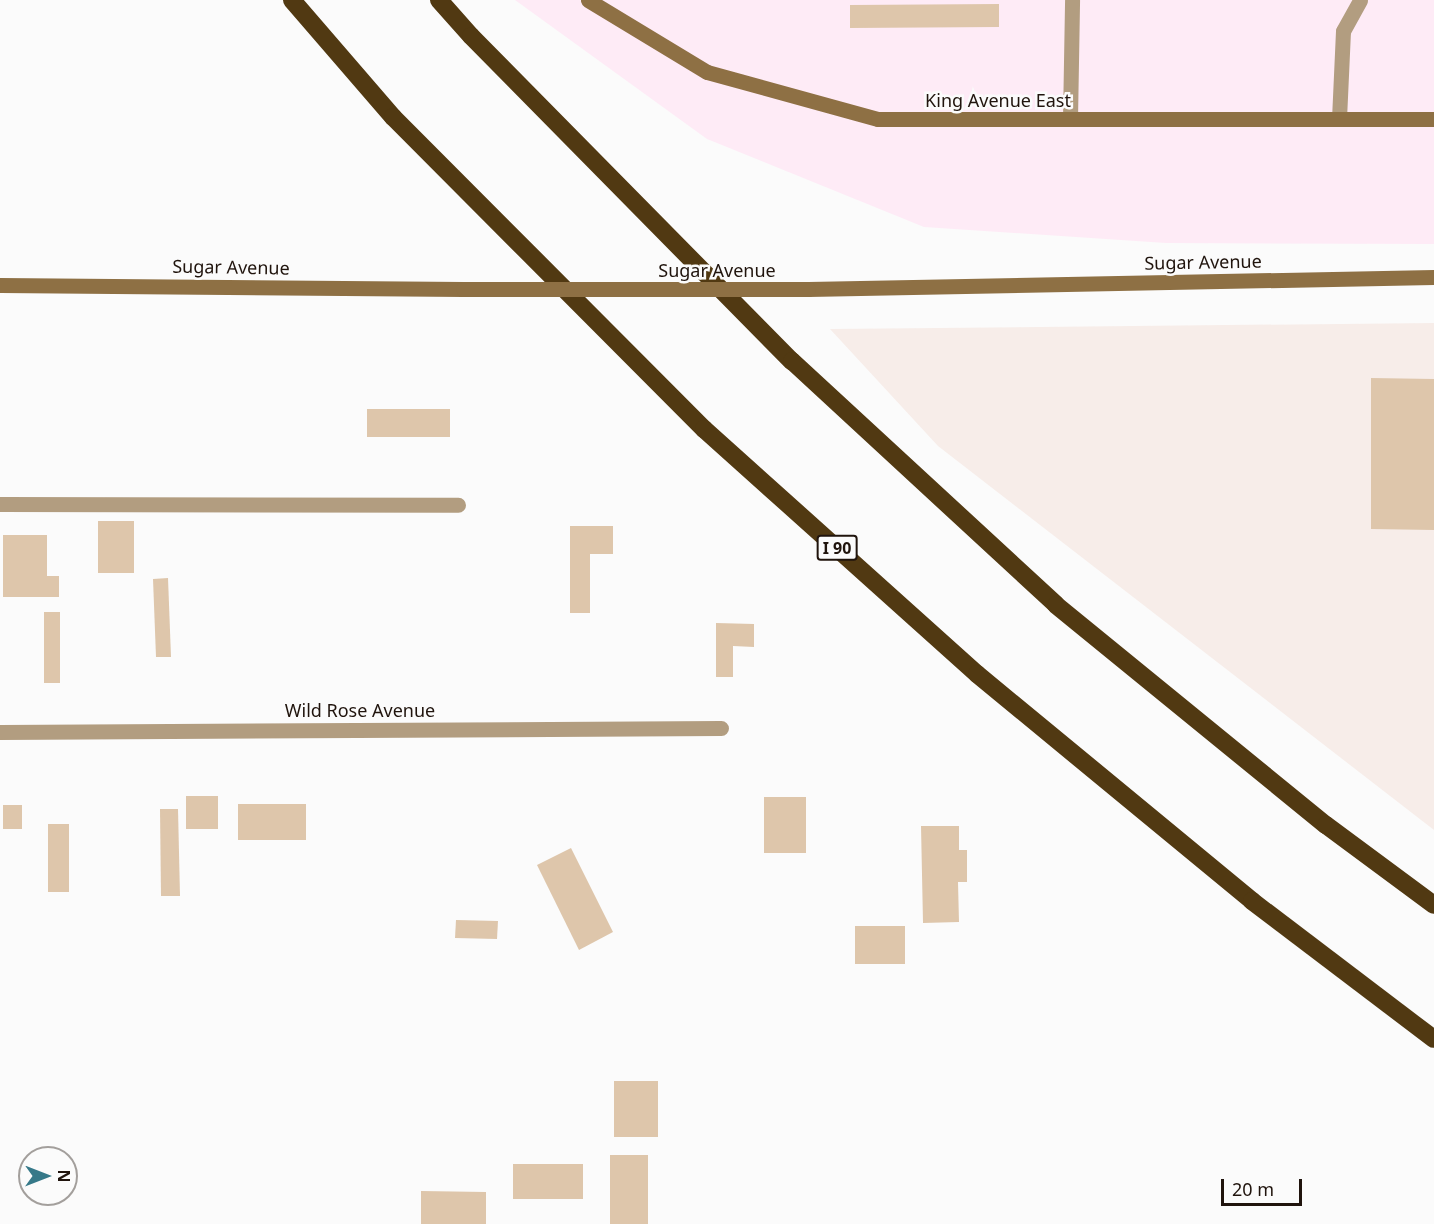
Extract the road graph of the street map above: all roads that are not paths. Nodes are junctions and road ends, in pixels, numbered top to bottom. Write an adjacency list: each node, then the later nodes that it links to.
1 (292, 0): 16 (highway, I 90)
2 (439, 0): 15 (highway)
3 (588, 0): 6 (main road, King Avenue East)
4 (1072, 0): 6 (street)
5 (1360, 0): 7 (street)
6 (1070, 119): 7 (main road, King Avenue East)
7 (1339, 119): 8 (main road, King Avenue East)
8 (1434, 119)
9 (1434, 277): 10 (main road, Sugar Avenue, bridge)
10 (0, 285)
11 (0, 504): 12 (street)
12 (458, 505)
13 (721, 728): 14 (street, Wild Rose Avenue)
14 (0, 732)
15 (1434, 905)
16 (1434, 1039)

